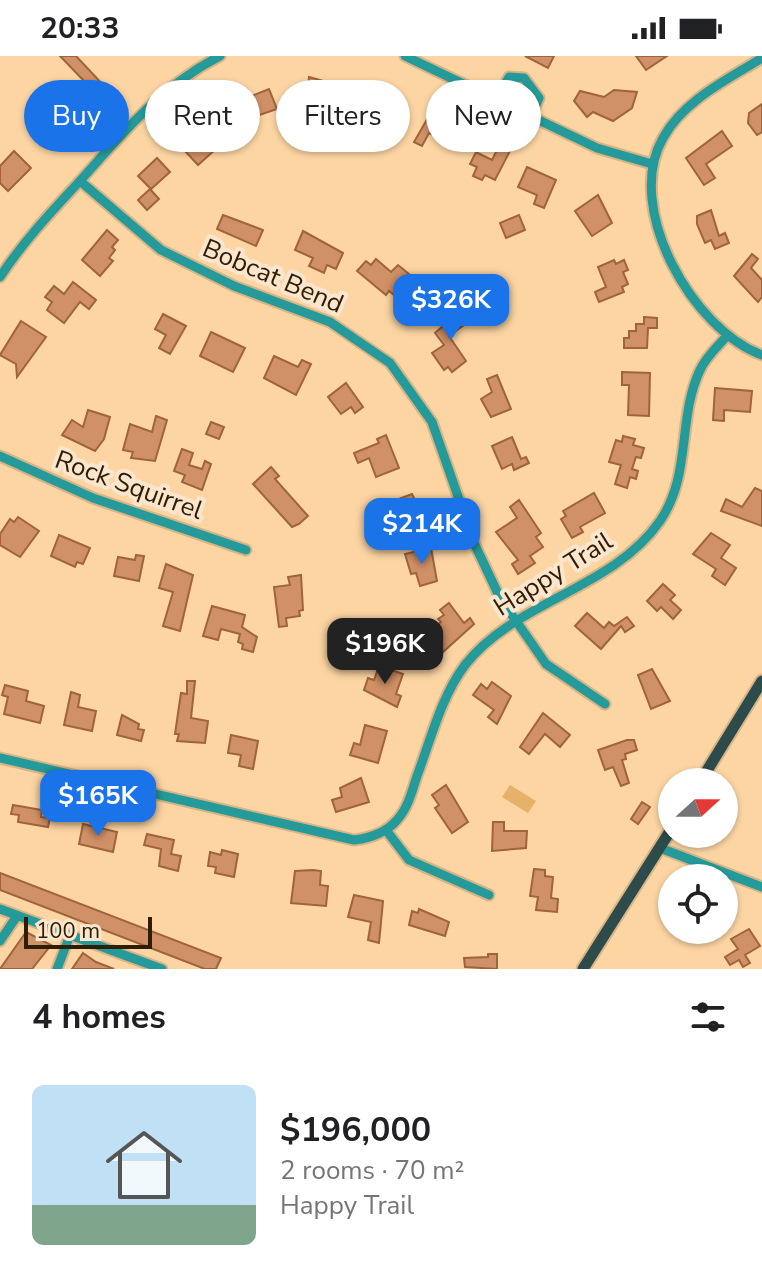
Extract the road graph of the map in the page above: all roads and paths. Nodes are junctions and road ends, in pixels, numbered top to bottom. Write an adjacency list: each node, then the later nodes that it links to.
1 (220, 56): 9 (street)
2 (405, 56): 4 (street)
3 (762, 58): 8 (street)
4 (455, 80)
5 (507, 80): 6 (street)
6 (526, 80)
7 (541, 121): 8 (street)
8 (652, 164): 11 (street)
9 (80, 181): 10 (street); 15 (street, Bobcat Bend)
10 (0, 277)
11 (726, 337): 12 (street); 15 (street, Happy Trail)
12 (762, 355)
13 (0, 456): 14 (street, Rock Squirrel)
14 (246, 550)
15 (517, 623): 17 (street, Bobcat Bend); 20 (street, Happy Trail)
16 (762, 681): 19 (main road)
17 (605, 704)
18 (0, 758): 20 (street)
19 (709, 768)
20 (386, 830): 23 (street)
21 (660, 848): 22 (street); 30 (main road)
22 (762, 887)
23 (489, 895)
24 (0, 909): 25 (street)
25 (17, 916): 26 (street); 27 (street)
26 (70, 935): 28 (street); 29 (street)
27 (0, 941)
28 (57, 969)
29 (162, 969)
30 (583, 969)

